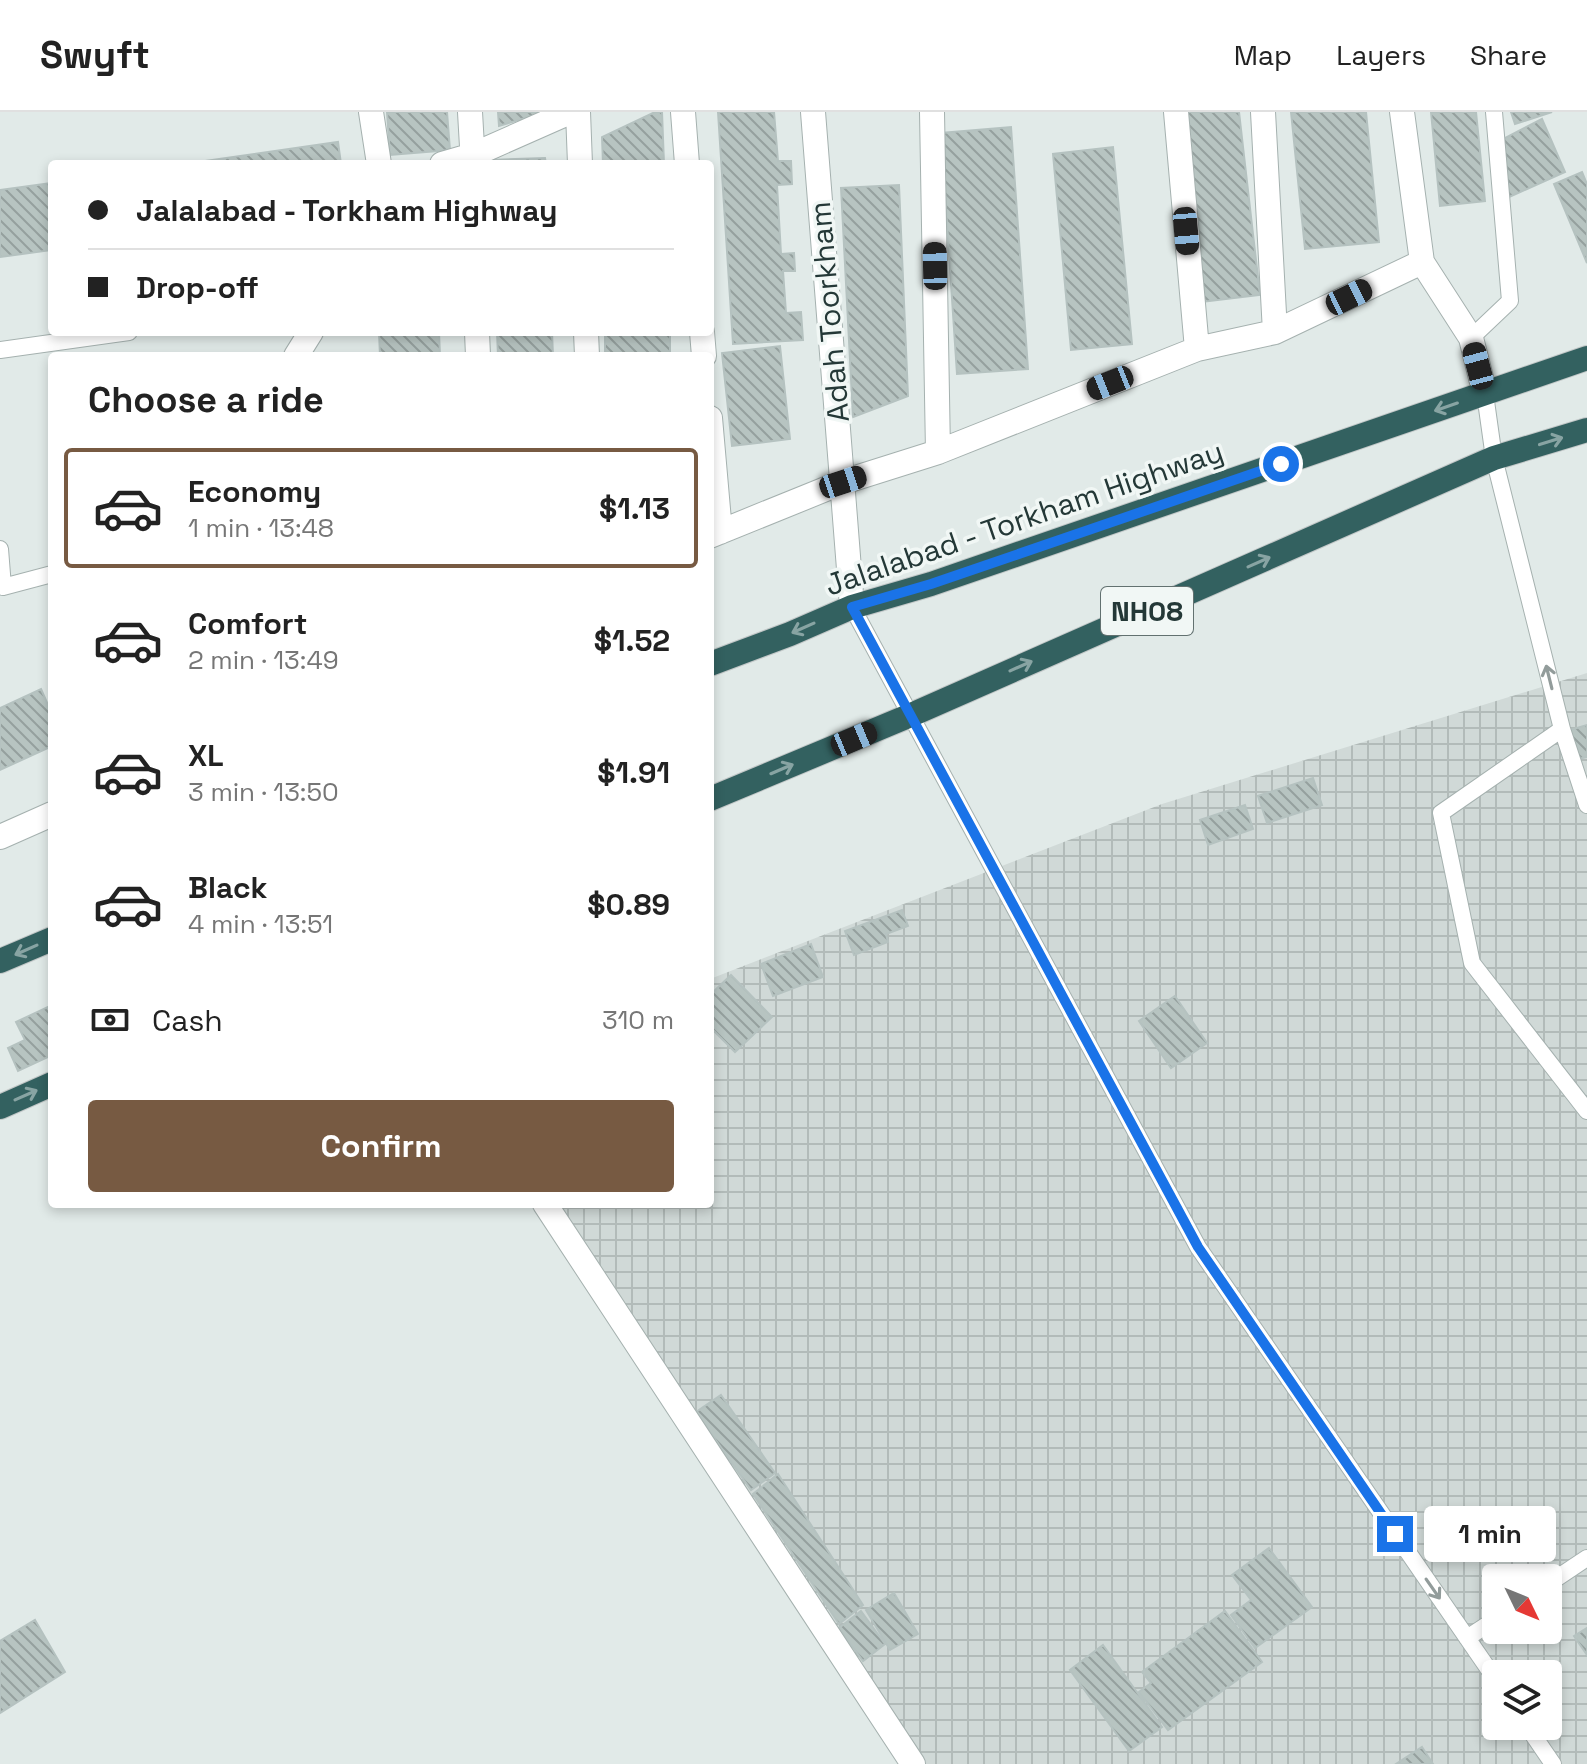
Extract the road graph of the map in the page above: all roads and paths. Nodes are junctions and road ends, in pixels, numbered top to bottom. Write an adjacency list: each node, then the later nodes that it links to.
1 (371, 112): 12 (street)
2 (470, 112): 13 (street)
3 (570, 112): 13 (street)
4 (578, 112): 14 (street)
5 (683, 112): 15 (street)
6 (813, 112): 27 (street, Adah Toorkham)
7 (932, 112): 25 (street)
8 (1176, 112): 20 (street)
9 (1263, 112): 17 (street)
10 (1402, 112): 16 (street)
11 (1494, 112): 19 (lane)
12 (378, 160)
13 (473, 160)
14 (580, 160)
15 (687, 160)
16 (1422, 262): 17 (street); 19 (street)
17 (1275, 332): 20 (street)
18 (100, 336): 21 (lane)
19 (1471, 338): 23 (street)
20 (1197, 349): 25 (street)
21 (0, 350)
22 (1587, 358): 23 (highway, Jalalabad - Torkham Highway)
23 (1485, 394): 26 (lane); 32 (highway, Jalalabad - Torkham Highway, one-way to 32)
24 (1587, 430): 26 (highway, NH08, one-way to 24)
25 (938, 452): 27 (street)
26 (1494, 458): 34 (highway, NH08, one-way to 26); 35 (lane, one-way to 26)
27 (843, 482): 29 (street); 32 (street, Adah Toorkham)
28 (714, 511): 29 (street)
29 (715, 534)
30 (0, 549): 31 (lane)
31 (48, 575)
32 (852, 607): 33 (highway, Jalalabad - Torkham Highway, one-way to 33); 34 (lane)
33 (714, 662)
34 (911, 715): 36 (highway, NH08, one-way to 34); 49 (lane, one-way to 49)
35 (1562, 729): 37 (lane); 44 (lane)
36 (714, 797)
37 (1587, 805)
38 (48, 816): 39 (street)
39 (0, 837)
40 (48, 941): 41 (highway, one-way to 41)
41 (0, 961)
42 (48, 1086): 43 (highway, one-way to 42)
43 (0, 1107)
44 (1587, 1111)
45 (548, 1208): 52 (street)
46 (1587, 1558): 47 (lane)
47 (1562, 1575)
48 (1482, 1628): 49 (lane)
49 (1467, 1638): 50 (lane)
50 (1482, 1660)
51 (1537, 1740): 53 (lane)
52 (913, 1764)
53 (1553, 1764)

